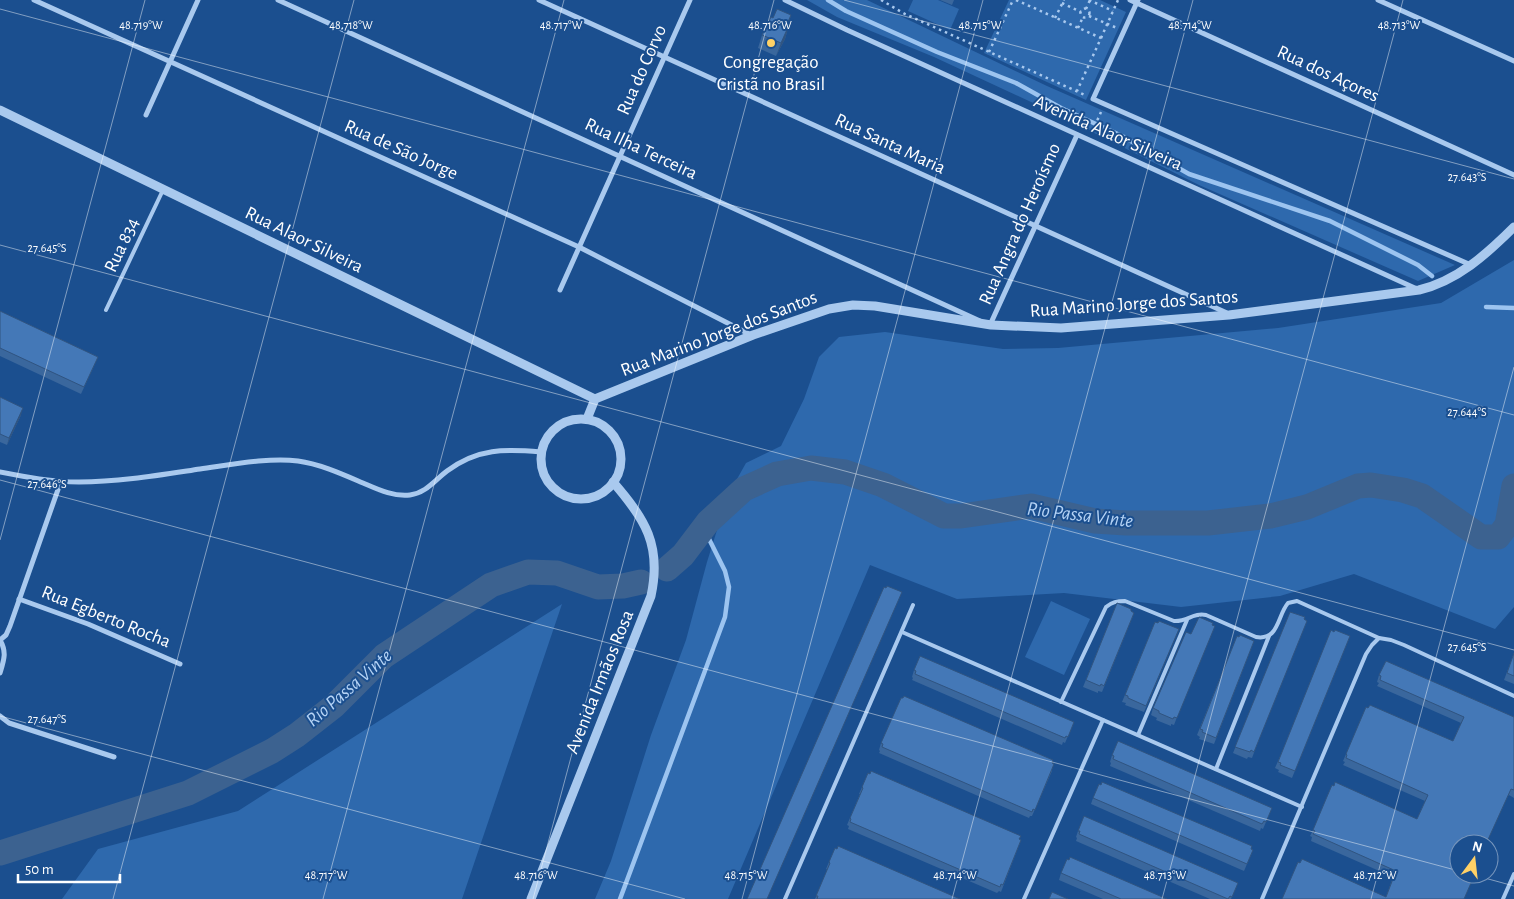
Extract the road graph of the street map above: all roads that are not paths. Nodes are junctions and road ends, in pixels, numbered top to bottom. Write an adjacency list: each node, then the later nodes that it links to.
1 (34, 0): 12 (street, Rua de São Jorge)
2 (198, 0): 12 (street)
3 (278, 0): 16 (street, Rua Ilha Terceira)
4 (538, 0): 10 (street, Rua Santa Maria)
5 (690, 0): 10 (street, Rua do Corvo)
6 (785, 0): 15 (street, Avenida Alaor Silveira)
7 (1130, 0): 9 (street, Rua dos Açores)
8 (1378, 0): 11 (street)
9 (1137, 2): 17 (street, Rua dos Açores); 22 (street, Avenida Alaor Silveira)
10 (664, 57): 16 (street, Rua do Corvo); 19 (street, Rua Santa Maria)
11 (1514, 61)
12 (170, 62): 14 (street); 21 (street, Rua de São Jorge)
13 (0, 110): 18 (street, Rua Alaor Silveira)
14 (146, 115)
15 (1077, 135): 19 (street, Rua Angra do Heroísmo); 24 (street, Avenida Alaor Silveira)
16 (620, 156): 21 (street, Rua do Corvo); 27 (street, Rua Ilha Terceira)
17 (1514, 175)
18 (163, 190): 25 (lane, Rua 834); 29 (street, Rua Alaor Silveira)
19 (1035, 226): 26 (street, Rua Santa Maria); 27 (street, Rua Angra do Heroísmo)
20 (1514, 227): 22 (street, Rua Marino Jorge dos Santos)
21 (579, 248): 23 (street, Rua do Corvo); 28 (street, Rua de São Jorge)
22 (1471, 265): 24 (street, Rua Marino Jorge dos Santos)
23 (560, 290)
24 (1420, 290): 26 (street, Rua Marino Jorge dos Santos)
25 (106, 310)
26 (1230, 315): 27 (street, Rua Marino Jorge dos Santos)
27 (991, 325): 28 (street, Rua Marino Jorge dos Santos)
28 (753, 335): 29 (street, Rua Marino Jorge dos Santos)
29 (595, 399): 30 (street)
30 (587, 419): 31 (street); 34 (street)
31 (541, 452): 33 (street); 34 (street)
32 (0, 472): 33 (street)
33 (61, 481): 35 (street)
34 (613, 482): 53 (street, Avenida Irmãos Rosa)
35 (19, 599): 41 (street); 42 (street, Rua Egberto Rocha)
36 (913, 606): 38 (lane)
37 (1187, 620): 39 (lane); 45 (lane); 48 (lane)
38 (902, 632): 45 (lane); 54 (lane)
39 (1269, 636): 40 (lane); 50 (lane)
40 (1379, 638): 44 (lane); 51 (lane)
41 (0, 640): 43 (street)
42 (180, 664)
43 (0, 673)
44 (1514, 696)
45 (1061, 702): 47 (lane)
46 (0, 716): 49 (street)
47 (1103, 720): 48 (lane); 55 (lane)
48 (1138, 735): 50 (lane)
49 (114, 757)
50 (1216, 769): 51 (lane)
51 (1302, 807): 56 (lane)
52 (1514, 874): 57 (lane)
53 (532, 899)
54 (785, 899)
55 (1024, 899)
56 (1262, 899)
57 (1503, 899)

